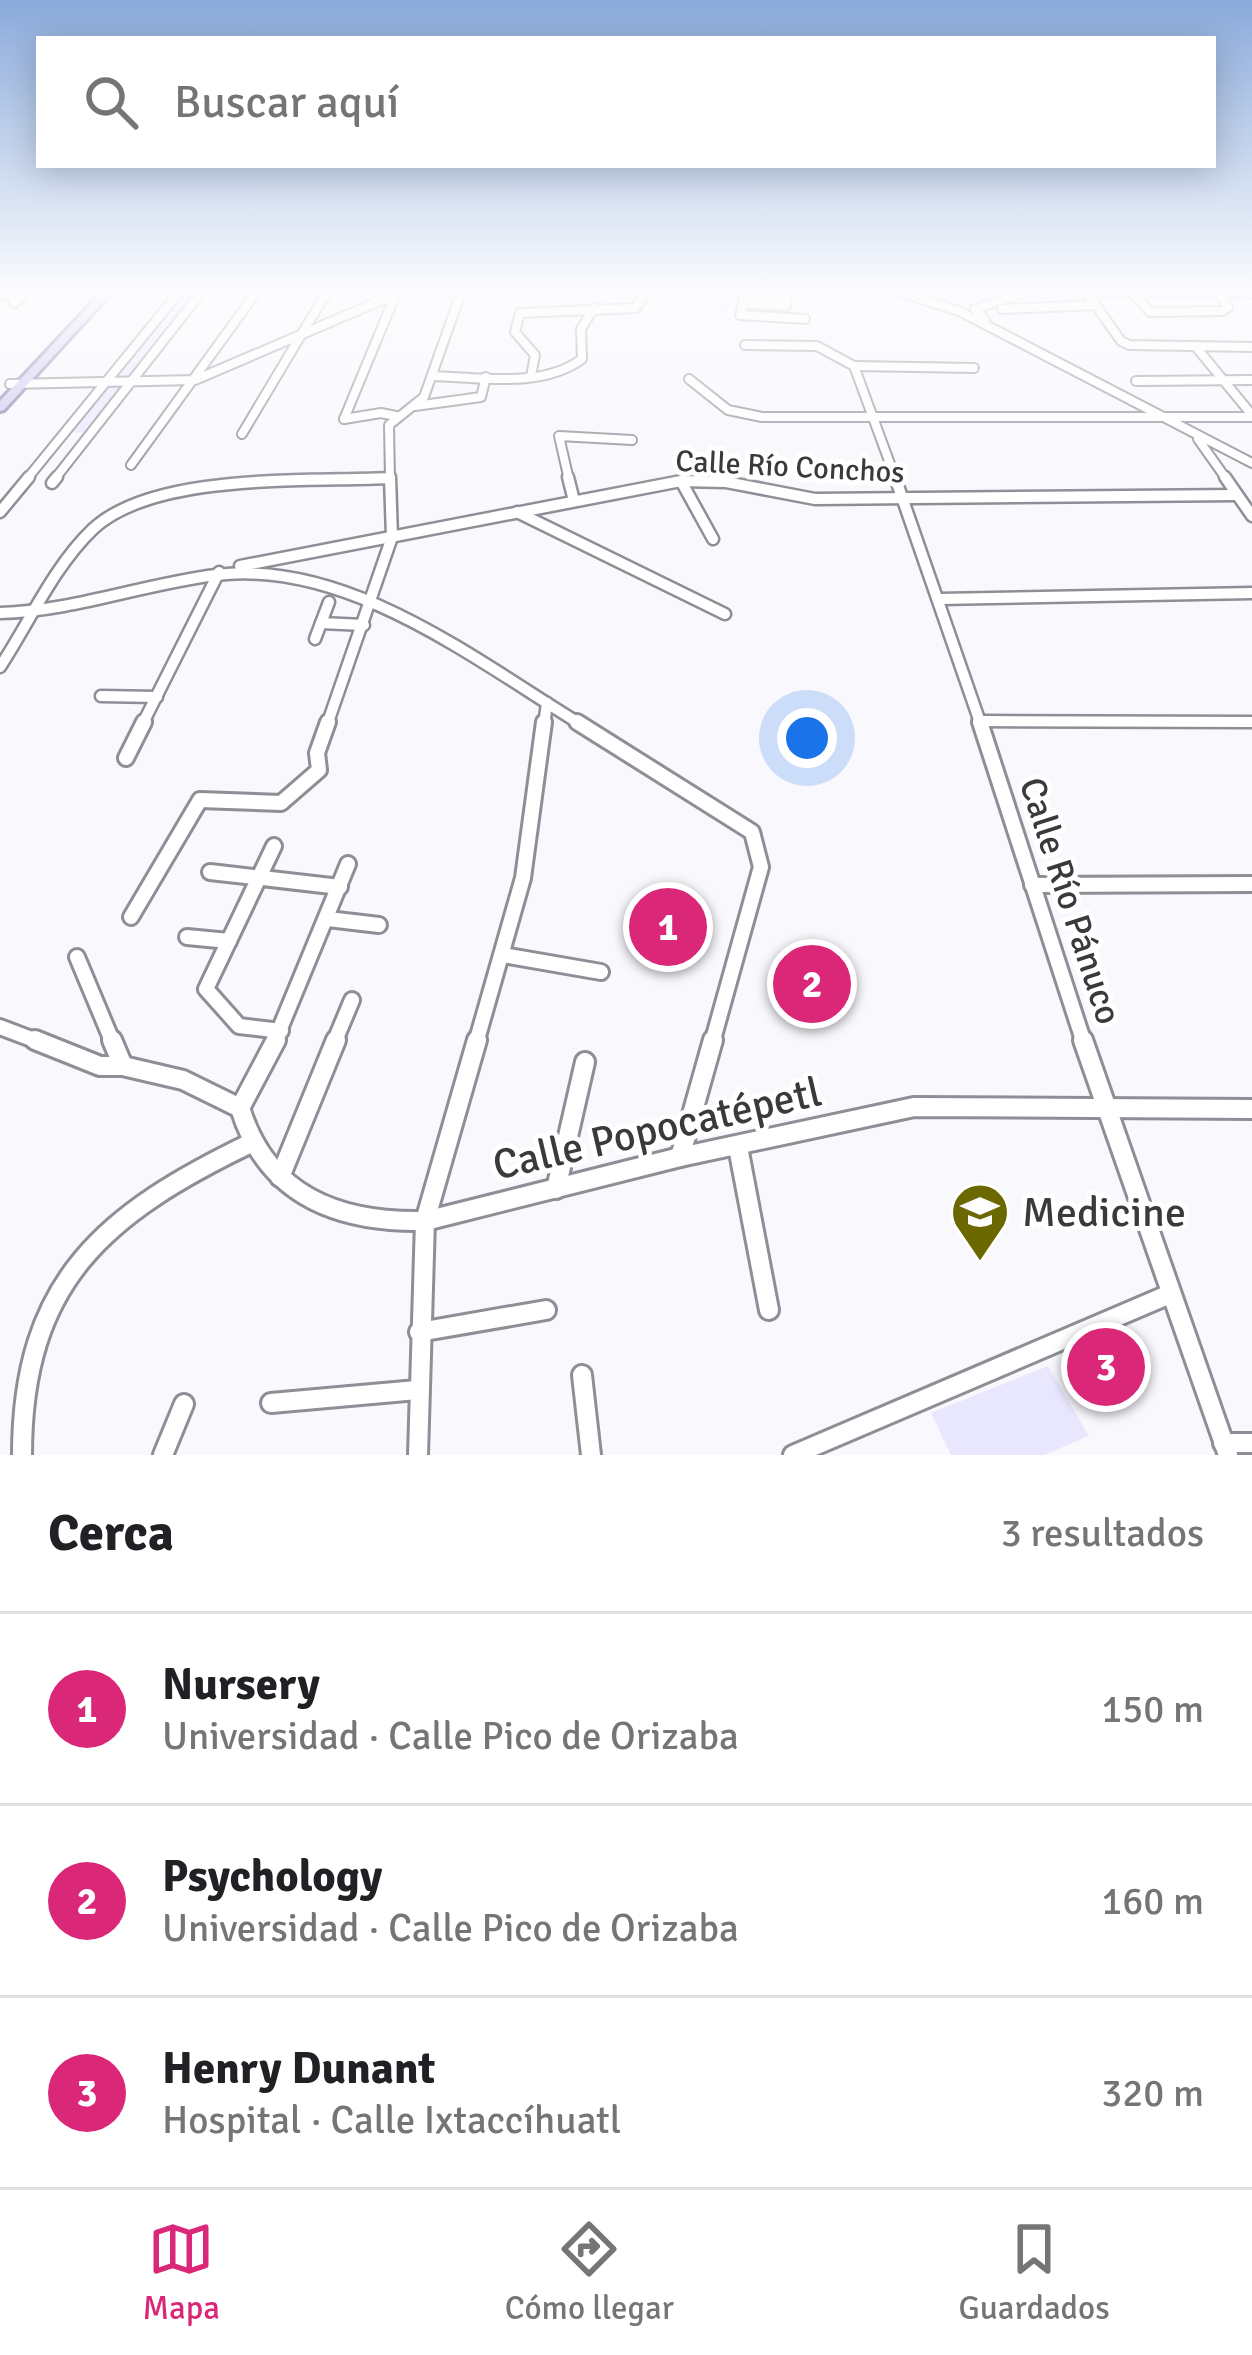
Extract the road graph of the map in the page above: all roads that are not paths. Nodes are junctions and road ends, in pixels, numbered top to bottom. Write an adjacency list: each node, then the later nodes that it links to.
1 (37, 358): 29 (main road)
2 (41, 358): 29 (main road)
3 (125, 358): 27 (street)
4 (149, 358): 26 (street)
5 (211, 358): 22 (street)
6 (248, 358): 22 (street)
7 (288, 358): 37 (street)
8 (369, 358): 32 (street)
9 (438, 358): 18 (street)
10 (535, 358): 20 (street)
11 (582, 358): 20 (street)
12 (846, 358): 16 (street)
13 (1052, 358): 33 (street)
14 (1060, 358): 33 (street)
15 (1205, 358): 23 (street)
16 (854, 366): 17 (street); 35 (street, Calle Río Pánuco)
17 (974, 368)
18 (432, 376): 19 (street); 30 (street)
19 (486, 376): 20 (street); 30 (street)
20 (537, 376): 28 (street)
21 (689, 379): 35 (street)
22 (195, 380): 26 (street); 41 (street)
23 (1223, 380): 24 (street); 25 (street); 34 (street)
24 (1252, 380)
25 (1136, 381)
26 (130, 383): 27 (street); 44 (street)
27 (104, 384): 29 (street); 48 (street)
28 (550, 387)
29 (10, 388): 31 (main road)
30 (415, 406): 32 (street)
31 (0, 408)
32 (396, 416): 42 (street)
33 (1168, 416): 34 (street); 35 (street); 36 (street); 38 (street)
34 (1252, 416)
35 (872, 418): 46 (street, Calle Río Pánuco)
36 (1187, 423): 38 (street); 40 (street)
37 (242, 434)
38 (1195, 434): 40 (street); 45 (street)
39 (632, 440): 47 (street)
40 (1252, 459)
41 (131, 465)
42 (389, 478): 51 (street); 60 (street)
43 (681, 481): 46 (street, Calle Río Conchos); 47 (street, Calle Río Conchos); 52 (street)
44 (52, 483)
45 (1237, 495): 46 (street, Calle Río Conchos); 50 (street)
46 (902, 498): 57 (street, Calle Río Pánuco)
47 (574, 501): 49 (street, Calle Río Conchos)
48 (0, 512)
49 (517, 512): 51 (street, Calle Río Conchos); 62 (street)
50 (1252, 516)
51 (392, 537): 53 (street, Calle Río Conchos); 58 (street)
52 (713, 539)
53 (286, 557): 54 (street, Calle Río Conchos); 55 (street)
54 (215, 573): 55 (street); 60 (street); 68 (street)
55 (282, 574): 58 (street)
56 (1252, 593): 57 (street)
57 (940, 598): 70 (street, Calle Río Pánuco)
58 (372, 601): 64 (street); 69 (street)
59 (329, 602): 63 (street)
60 (38, 612): 61 (street); 66 (street)
61 (0, 613)
62 (725, 614)
63 (321, 623): 64 (street); 65 (street)
64 (364, 625): 80 (street)
65 (315, 639)
66 (0, 668)
67 (101, 695): 68 (street)
68 (157, 697): 72 (street)
69 (547, 703): 85 (street); 98 (street)
70 (981, 721): 71 (street); 78 (street, Calle Río Pánuco)
71 (1252, 722)
72 (126, 758)
73 (274, 846): 76 (street)
74 (348, 864): 79 (street)
75 (210, 872): 76 (street)
76 (259, 877): 79 (street); 84 (street)
77 (1252, 884): 78 (street)
78 (1032, 885): 95 (street, Calle Río Pánuco)
79 (340, 887): 81 (street)
80 (131, 917)
81 (328, 919): 82 (street); 90 (street)
82 (379, 925)
83 (187, 937): 84 (street)
84 (229, 940): 90 (street)
85 (503, 955): 87 (street); 101 (street)
86 (76, 957): 92 (street)
87 (601, 972)
88 (352, 1000): 99 (street)
89 (0, 1027): 92 (street)
90 (280, 1031): 93 (street)
91 (585, 1061): 100 (street)
92 (123, 1066): 93 (street)
93 (240, 1108): 96 (street)
94 (1252, 1109): 95 (street, Calle Popocatépetl)
95 (1106, 1110): 97 (street, Calle Popocatépetl); 102 (street, Calle Río Pánuco)
96 (251, 1143): 99 (street, Calle Popocatépetl); 112 (street)
97 (737, 1148): 98 (street, Calle Popocatépetl); 104 (street)
98 (680, 1157): 100 (street, Calle Popocatépetl)
99 (280, 1178): 101 (street, Calle Popocatépetl)
100 (556, 1190): 101 (street, Calle Popocatépetl)
101 (425, 1220): 105 (street)
102 (1170, 1294): 111 (street, Calle Río Pánuco); 116 (street)
103 (546, 1310): 105 (street)
104 (769, 1310)
105 (419, 1332): 107 (street)
106 (583, 1375): 115 (street)
107 (417, 1390): 108 (street); 114 (street)
108 (271, 1403)
109 (184, 1404): 113 (street)
110 (1252, 1443): 111 (street)
111 (1225, 1449)
112 (22, 1455)
113 (163, 1455)
114 (418, 1455)
115 (591, 1455)
116 (793, 1455)

